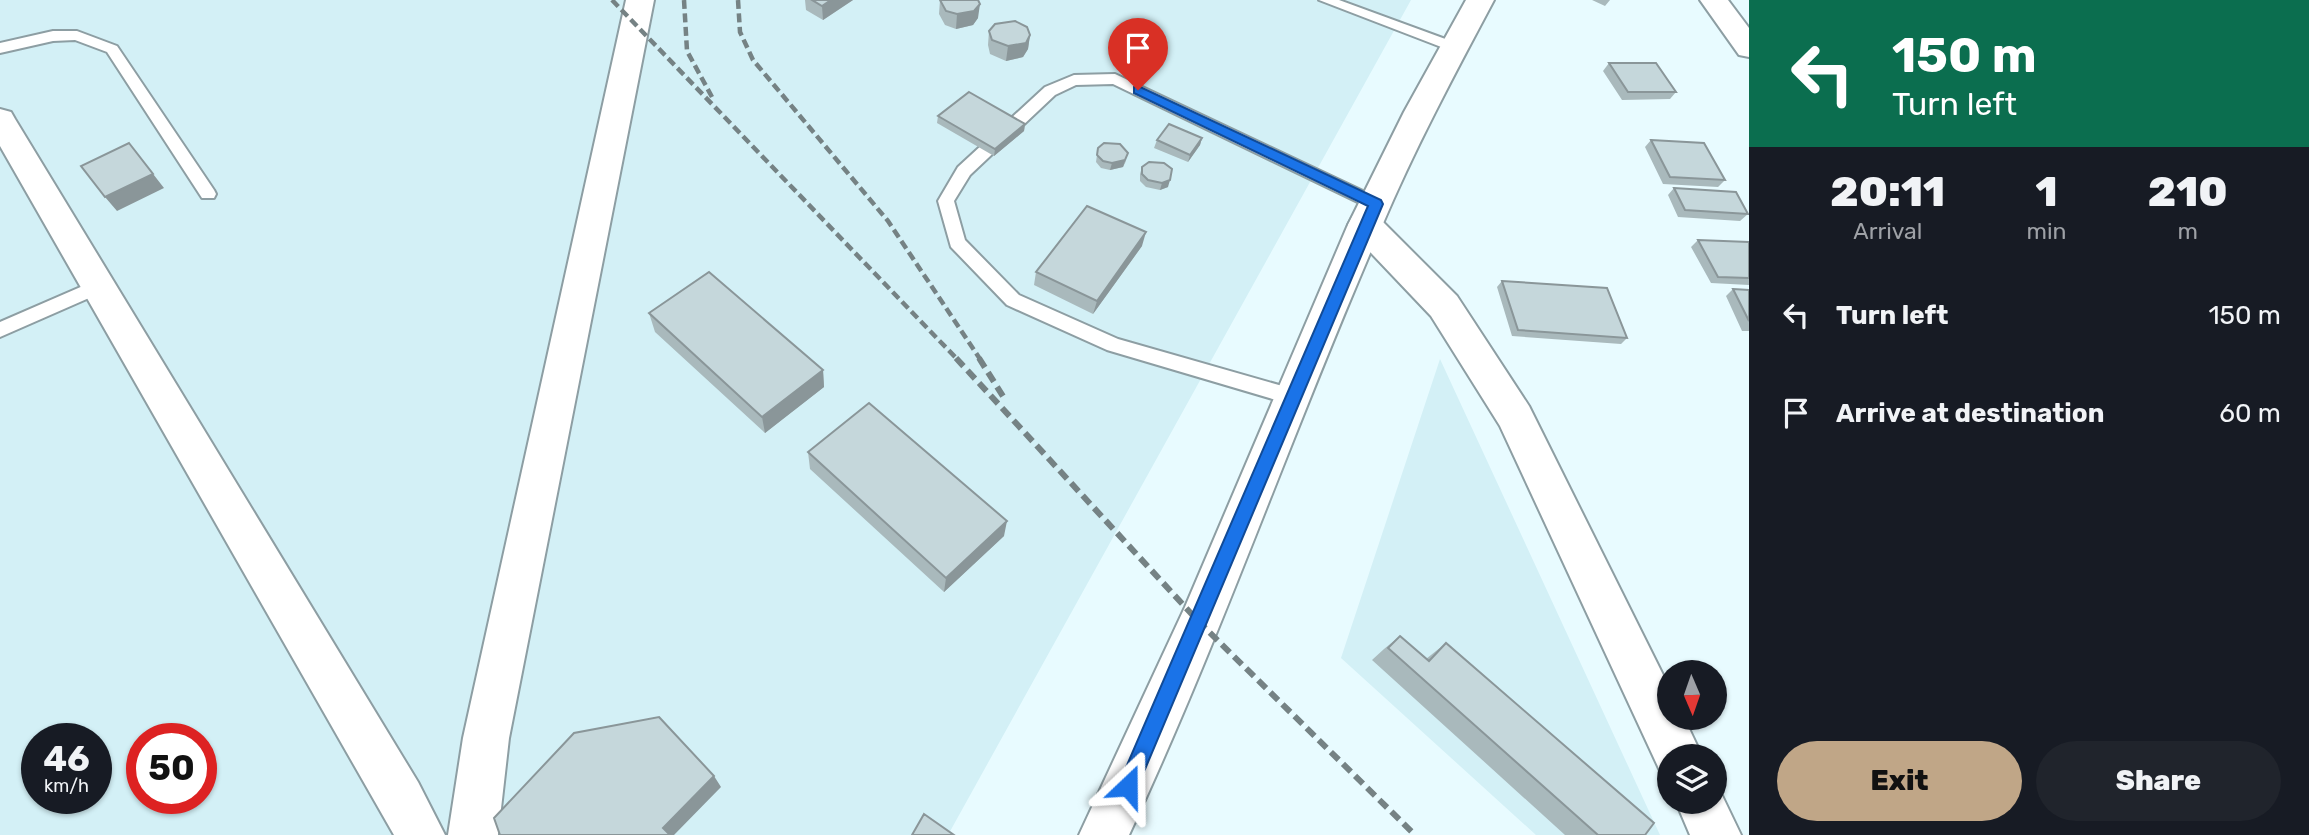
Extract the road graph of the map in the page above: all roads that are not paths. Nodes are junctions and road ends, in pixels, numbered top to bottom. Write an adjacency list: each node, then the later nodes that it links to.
1 (640, 0): 17 (street)
2 (1326, 0): 5 (lane)
3 (1480, 0): 5 (street)
4 (1714, 0): 7 (street)
5 (1454, 47): 10 (street)
6 (0, 48): 9 (lane)
7 (1749, 48)
8 (0, 119): 11 (street)
9 (208, 194)
10 (1371, 214): 13 (street); 13 (lane); 14 (street)
11 (99, 286): 12 (lane); 16 (street)
12 (0, 330)
13 (1293, 397): 18 (street)
14 (1672, 744)
15 (1706, 814): 19 (street)
16 (420, 835)
17 (473, 835)
18 (1104, 835)
19 (1716, 835)

